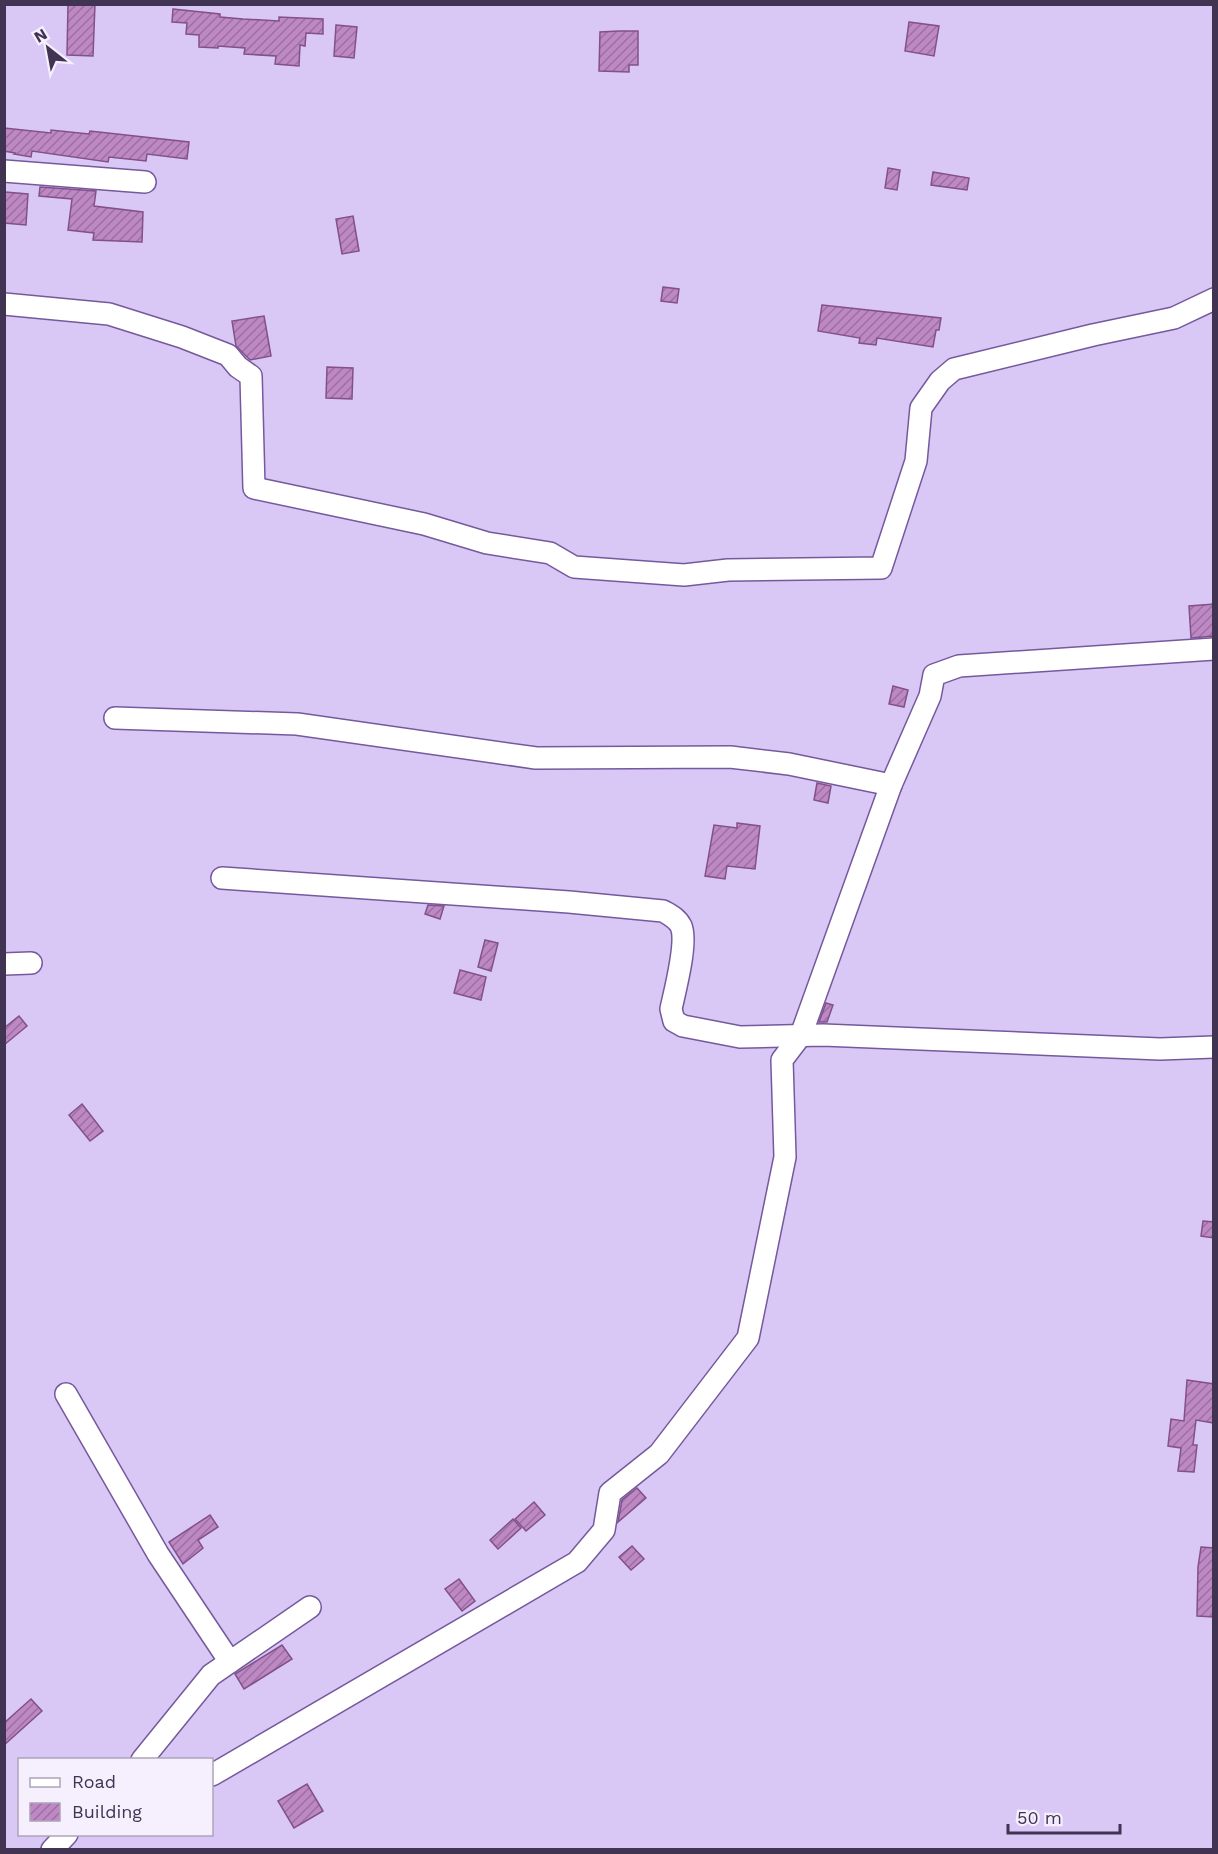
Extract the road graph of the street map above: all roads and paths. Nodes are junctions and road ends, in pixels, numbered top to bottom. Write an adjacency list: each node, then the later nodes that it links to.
1 (4, 171): 2 (street)
2 (145, 182)
3 (1214, 299): 4 (street)
4 (4, 304)
5 (1214, 649): 7 (street)
6 (115, 718): 7 (street)
7 (891, 785): 11 (street)
8 (222, 878): 11 (street)
9 (31, 963): 10 (street)
10 (4, 964)
11 (801, 1035): 12 (street); 17 (street)
12 (1214, 1047)
13 (66, 1394): 15 (street)
14 (310, 1607): 15 (street)
15 (230, 1662): 16 (street)
16 (144, 1758)
17 (213, 1774)

